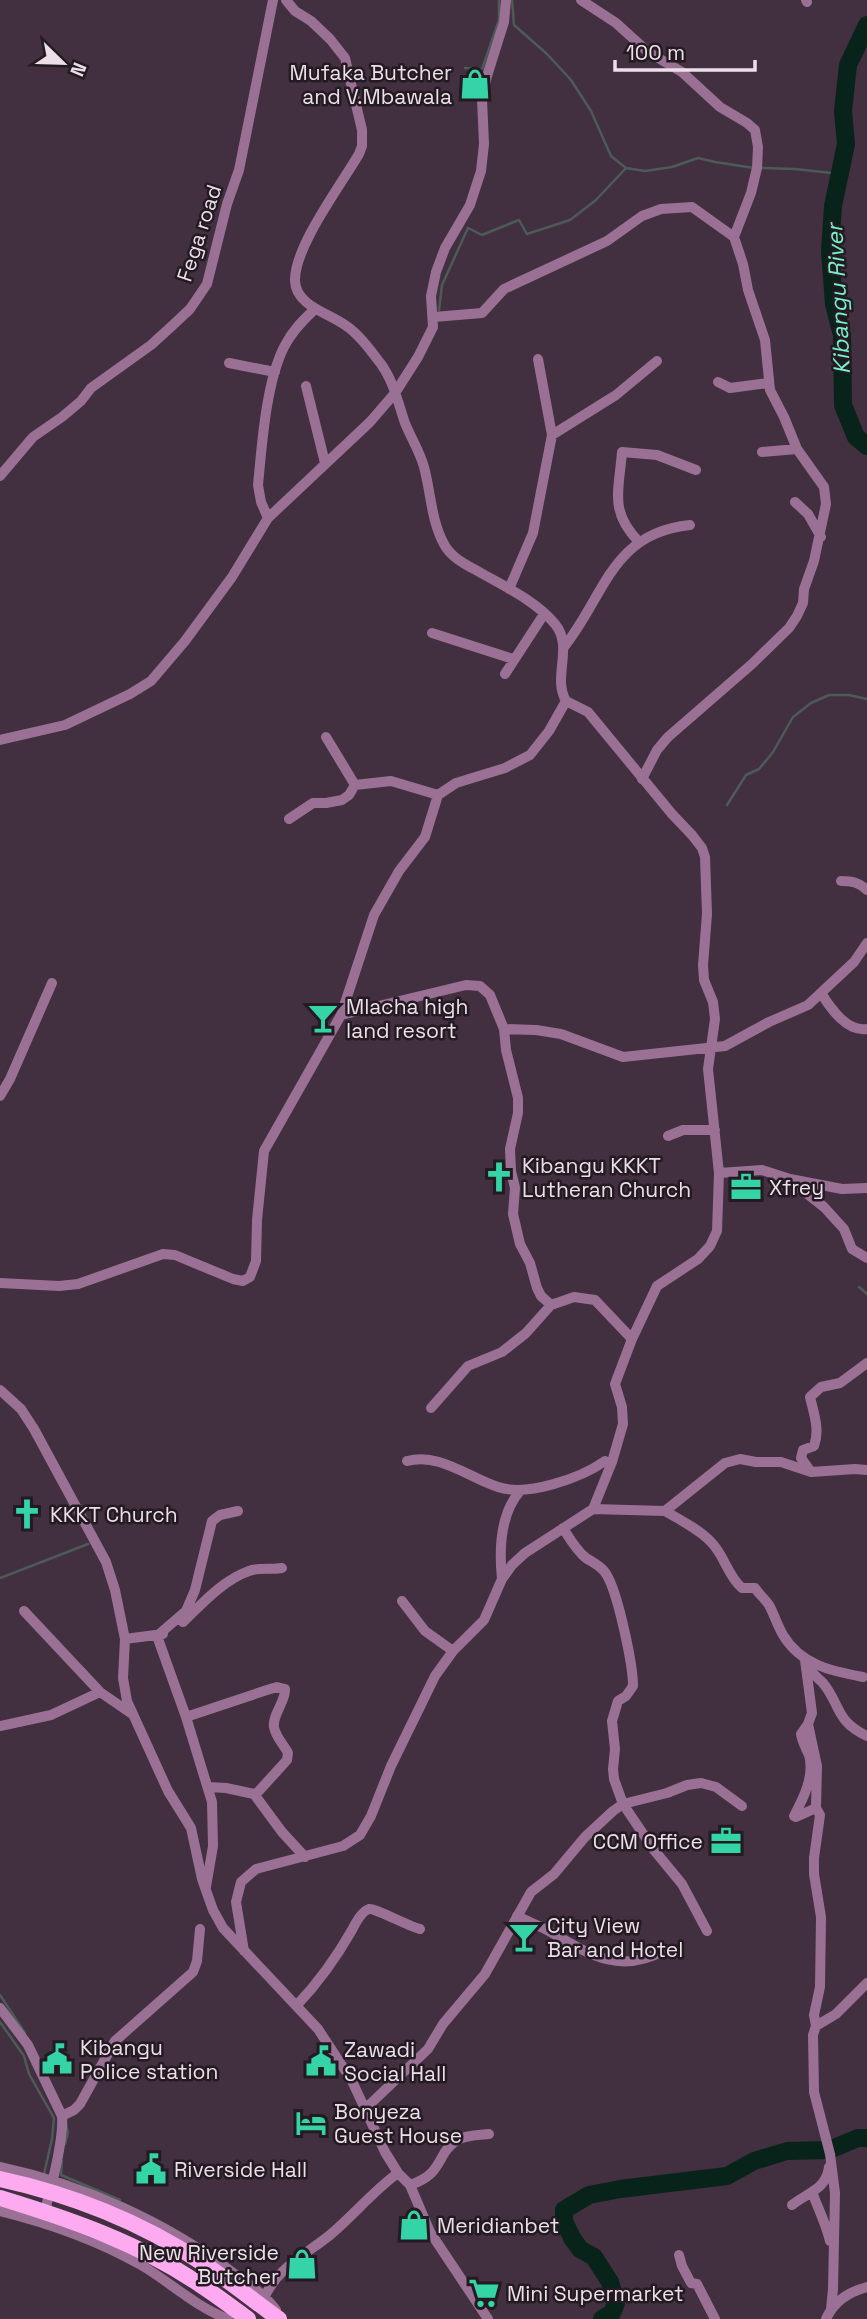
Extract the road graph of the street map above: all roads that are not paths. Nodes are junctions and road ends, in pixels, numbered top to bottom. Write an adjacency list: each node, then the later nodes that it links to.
1 (273, 0): 21 (street, Fega road)
2 (286, 0): 6 (street)
3 (506, 0): 7 (street)
4 (581, 0): 5 (street)
5 (734, 237): 7 (street); 13 (street)
6 (315, 309): 11 (street); 15 (street)
7 (434, 317): 15 (street)
8 (538, 359): 16 (street)
9 (657, 361): 16 (street)
10 (229, 363): 11 (street)
11 (275, 372): 23 (street)
12 (718, 382): 13 (street)
13 (768, 383): 17 (street)
14 (306, 386): 19 (street)
15 (396, 393): 19 (street); 27 (street)
16 (552, 435): 27 (street)
17 (797, 449): 18 (street); 25 (street)
18 (762, 452)
19 (325, 463): 23 (street)
20 (696, 470): 26 (street)
21 (0, 476)
22 (795, 502): 25 (street)
23 (268, 518): 35 (street)
24 (690, 525): 26 (street)
25 (821, 537): 36 (street)
26 (639, 542): 30 (street)
27 (509, 589): 28 (street)
28 (544, 614): 30 (street); 31 (street)
29 (432, 633): 31 (street)
30 (564, 648): 33 (street)
31 (513, 659): 32 (street)
32 (505, 674)
33 (566, 701): 36 (street); 38 (street)
34 (326, 737): 37 (street)
35 (0, 740)
36 (642, 779): 48 (street)
37 (355, 785): 38 (street); 39 (street)
38 (438, 795): 45 (street)
39 (289, 819)
40 (841, 881): 41 (street)
41 (867, 890)
42 (865, 948): 44 (street)
43 (52, 983): 49 (street)
44 (821, 993): 46 (street); 48 (street)
45 (341, 1015): 47 (street); 56 (street)
46 (867, 1029)
47 (503, 1030): 48 (street); 57 (street)
48 (710, 1048): 50 (street)
49 (0, 1096)
50 (715, 1130): 51 (street); 52 (street)
51 (668, 1136)
52 (719, 1173): 53 (street); 58 (street)
53 (787, 1178): 54 (street); 55 (street)
54 (867, 1188)
55 (867, 1258)
56 (0, 1283)
57 (551, 1305): 58 (street); 61 (street)
58 (632, 1339): 67 (street)
59 (867, 1363): 65 (street)
60 (0, 1390): 76 (street)
61 (431, 1408)
62 (407, 1461): 66 (street)
63 (605, 1461): 66 (street)
64 (867, 1470): 65 (street)
65 (811, 1472): 69 (street)
66 (521, 1489): 72 (street)
67 (593, 1509): 69 (street); 70 (street)
68 (237, 1511): 75 (street)
69 (665, 1511): 78 (street)
70 (563, 1528): 72 (street); 88 (street)
71 (282, 1568): 75 (street)
72 (502, 1579): 77 (street)
73 (402, 1601): 77 (street)
74 (24, 1611): 80 (street)
75 (157, 1636): 76 (street); 82 (street)
76 (125, 1639): 81 (street)
77 (453, 1651): 91 (street)
78 (805, 1660): 79 (street); 83 (street); 85 (street)
79 (863, 1677)
80 (100, 1692): 81 (street); 84 (street)
81 (132, 1714): 92 (street)
82 (186, 1717): 86 (street); 87 (street)
83 (808, 1724): 90 (street); 90 (street)
84 (0, 1726)
85 (867, 1736)
86 (208, 1787): 87 (street); 92 (street)
87 (254, 1794): 91 (street)
88 (623, 1804): 89 (street); 93 (street); 96 (street)
89 (742, 1805)
90 (816, 1808): 102 (street)
91 (305, 1857): 98 (street)
92 (206, 1890): 98 (street)
93 (517, 1916): 97 (street); 103 (street)
94 (200, 1929): 104 (street)
95 (420, 1929): 100 (street)
96 (707, 1931)
97 (665, 1950)
98 (244, 1951): 100 (street)
99 (867, 1983): 102 (street)
100 (297, 2005): 103 (street)
101 (0, 2008): 104 (street)
102 (816, 2026): 106 (street)
103 (366, 2108): 108 (street)
104 (62, 2116): 111 (street)
105 (489, 2134): 110 (street)
106 (830, 2154): 112 (street); 118 (street)
107 (0, 2167): 111 (street)
108 (398, 2173): 110 (street); 120 (street)
109 (0, 2179): 111 (main road)
110 (410, 2185): 125 (street)
111 (51, 2187): 116 (street); 120 (main road)
112 (812, 2192): 114 (street); 118 (street)
113 (0, 2198): 116 (main road)
114 (792, 2205)
115 (0, 2211): 116 (street)
116 (43, 2217): 122 (street); 123 (main road)
117 (679, 2255): 126 (street)
118 (834, 2261): 121 (street)
119 (867, 2287): 121 (street)
120 (262, 2302): 124 (main road)
121 (828, 2314)
122 (228, 2319)
123 (248, 2319)
124 (280, 2319)
125 (488, 2319)
126 (715, 2319)

